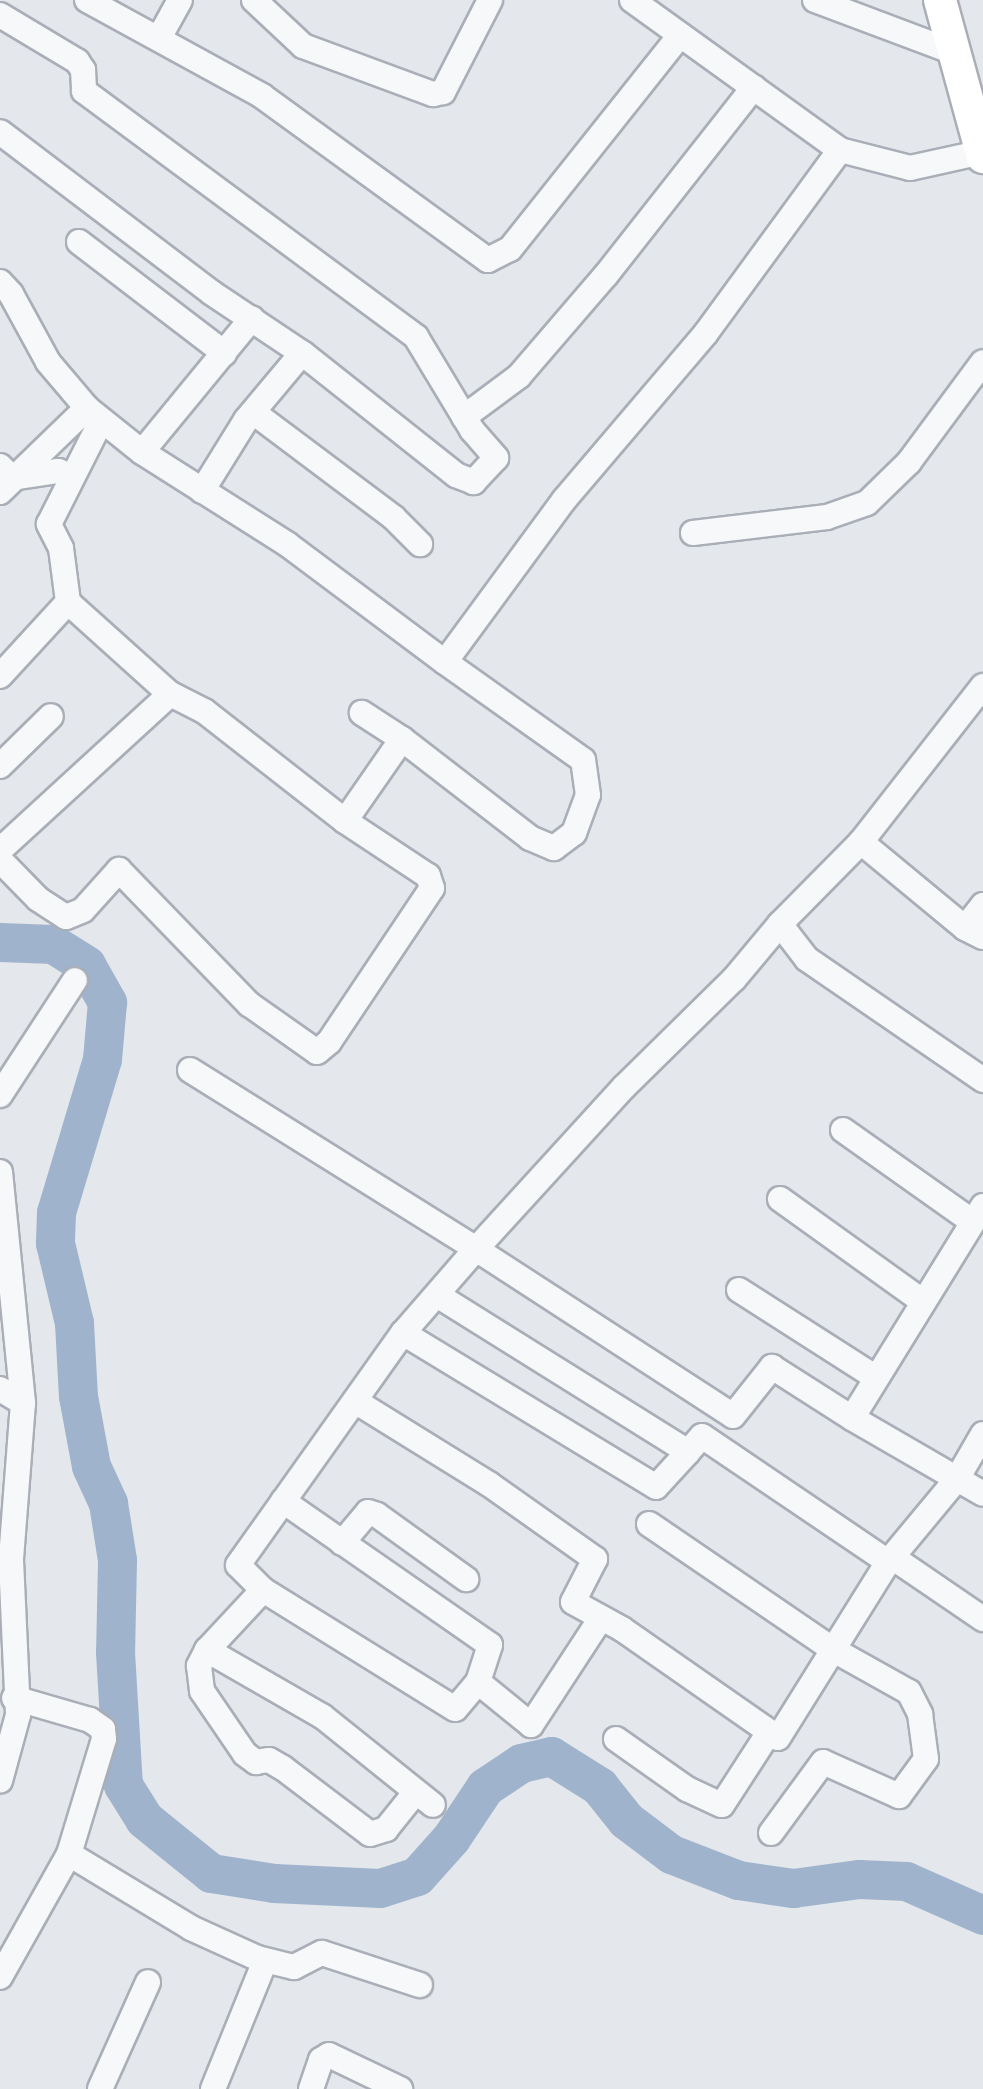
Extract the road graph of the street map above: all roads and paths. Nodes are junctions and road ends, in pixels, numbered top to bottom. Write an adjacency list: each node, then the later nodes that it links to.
1 (87, 0): 10 (street)
2 (180, 0): 10 (street)
3 (254, 0): 4 (street)
4 (490, 0)
5 (632, 0): 9 (street)
6 (815, 0): 11 (street)
7 (940, 0): 11 (main road)
8 (0, 15): 24 (street)
9 (680, 35): 10 (street); 12 (street)
10 (159, 38)
11 (957, 53): 15 (main road)
12 (754, 87): 14 (street); 24 (street)
13 (0, 132): 18 (street)
14 (840, 150): 15 (street); 32 (street)
15 (983, 154)
16 (80, 242): 19 (street)
17 (0, 282): 23 (street)
18 (252, 318): 19 (street); 20 (street)
19 (224, 353): 25 (street)
20 (302, 353): 22 (street); 24 (street)
21 (983, 362): 29 (street)
22 (253, 412): 28 (street); 30 (street)
23 (94, 414): 25 (street); 26 (street); 27 (street)
24 (464, 417)
25 (142, 452): 28 (street)
26 (71, 477): 27 (street); 31 (street)
27 (4, 479)
28 (202, 491): 32 (street)
29 (693, 533)
30 (420, 544)
31 (68, 602): 33 (street); 35 (street)
32 (445, 662): 38 (street)
33 (0, 676)
34 (983, 686): 41 (street)
35 (170, 694): 40 (street); 42 (street)
36 (362, 713): 38 (street)
37 (51, 716): 39 (street)
38 (402, 740): 40 (street)
39 (0, 766)
40 (345, 820): 43 (street)
41 (861, 842): 45 (street); 46 (street)
42 (0, 850)
43 (0, 860)
44 (983, 905): 46 (street)
45 (780, 924): 49 (street); 55 (street)
46 (974, 932)
47 (75, 980): 50 (street)
48 (190, 1070): 55 (street)
49 (983, 1080)
50 (0, 1095)
51 (843, 1130): 54 (street)
52 (0, 1172): 63 (street)
53 (780, 1199): 58 (street)
54 (978, 1214): 58 (street)
55 (476, 1249): 57 (street); 64 (street)
56 (740, 1290): 60 (street)
57 (437, 1295): 59 (street); 66 (street)
58 (922, 1301): 60 (street)
59 (403, 1333): 62 (street); 66 (street)
60 (875, 1377): 64 (street)
61 (0, 1389): 63 (street)
62 (355, 1401): 69 (street); 76 (street)
63 (23, 1403): 72 (street)
64 (852, 1418): 67 (street)
65 (983, 1434): 67 (street)
66 (688, 1452): 73 (street)
67 (957, 1479): 68 (street); 73 (street)
68 (983, 1494)
69 (283, 1501): 71 (street); 75 (street)
70 (649, 1524): 78 (street)
71 (342, 1543): 74 (street); 80 (street)
72 (6, 1555): 81 (street)
73 (888, 1562): 77 (street); 78 (street)
74 (466, 1579)
75 (263, 1590): 79 (street); 80 (street)
76 (601, 1618): 80 (street); 82 (street)
77 (983, 1619)
78 (832, 1649): 82 (street); 85 (street)
79 (207, 1650): 79 (street)
80 (478, 1682)
81 (11, 1706): 84 (street); 86 (street)
82 (768, 1734): 83 (street)
83 (616, 1739)
84 (0, 1780)
85 (771, 1833)
86 (69, 1854): 87 (street); 88 (street)
87 (266, 1961): 90 (street); 92 (street)
88 (0, 1977)
89 (148, 1982): 91 (street)
90 (420, 1985)
91 (100, 2089)
92 (213, 2089)
93 (311, 2089): 94 (street)
94 (400, 2089)

